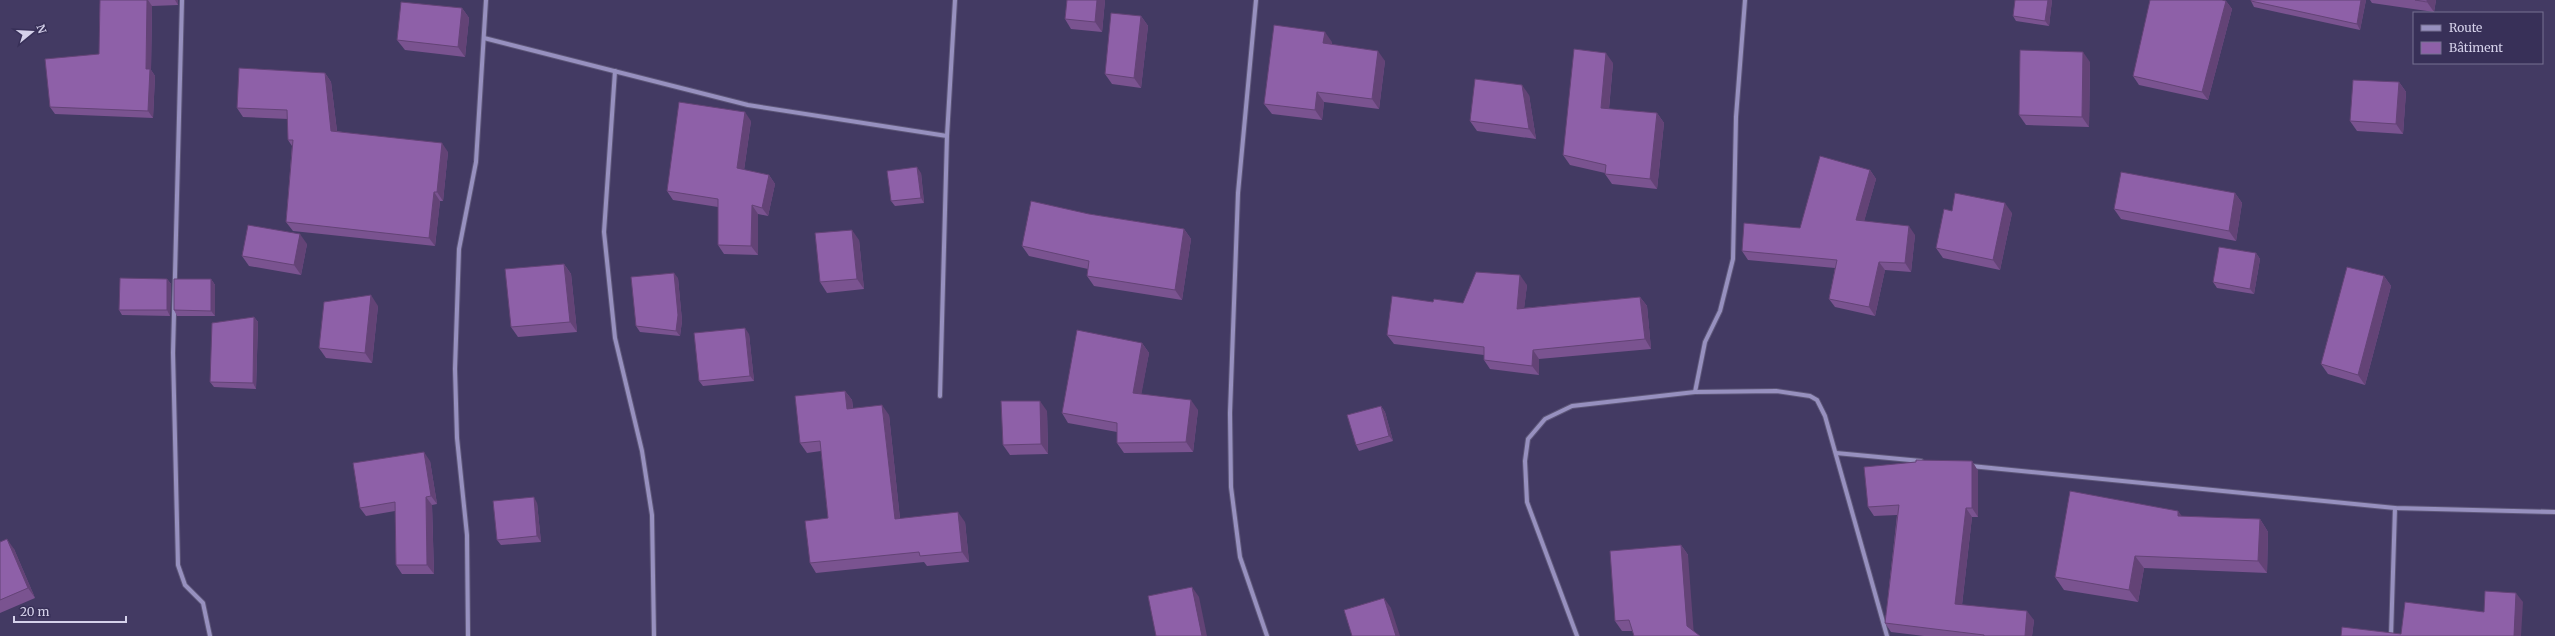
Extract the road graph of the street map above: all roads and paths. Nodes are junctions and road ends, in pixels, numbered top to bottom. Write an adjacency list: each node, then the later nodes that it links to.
1 (182, 0): 16 (street)
2 (486, 0): 6 (street)
3 (955, 0): 8 (street)
4 (1256, 0): 19 (street)
5 (1745, 0): 9 (street)
6 (484, 38): 7 (street); 17 (street)
7 (615, 71): 8 (street); 18 (street)
8 (947, 136): 10 (street)
9 (1695, 392): 11 (street); 20 (street)
10 (940, 396)
11 (1836, 453): 12 (street); 21 (street)
12 (1930, 462)
13 (1962, 465): 14 (street)
14 (2395, 508): 15 (street); 22 (street)
15 (2555, 512)
16 (210, 636)
17 (468, 636)
18 (654, 636)
19 (1267, 636)
20 (1577, 636)
21 (1887, 636)
22 (2391, 636)

